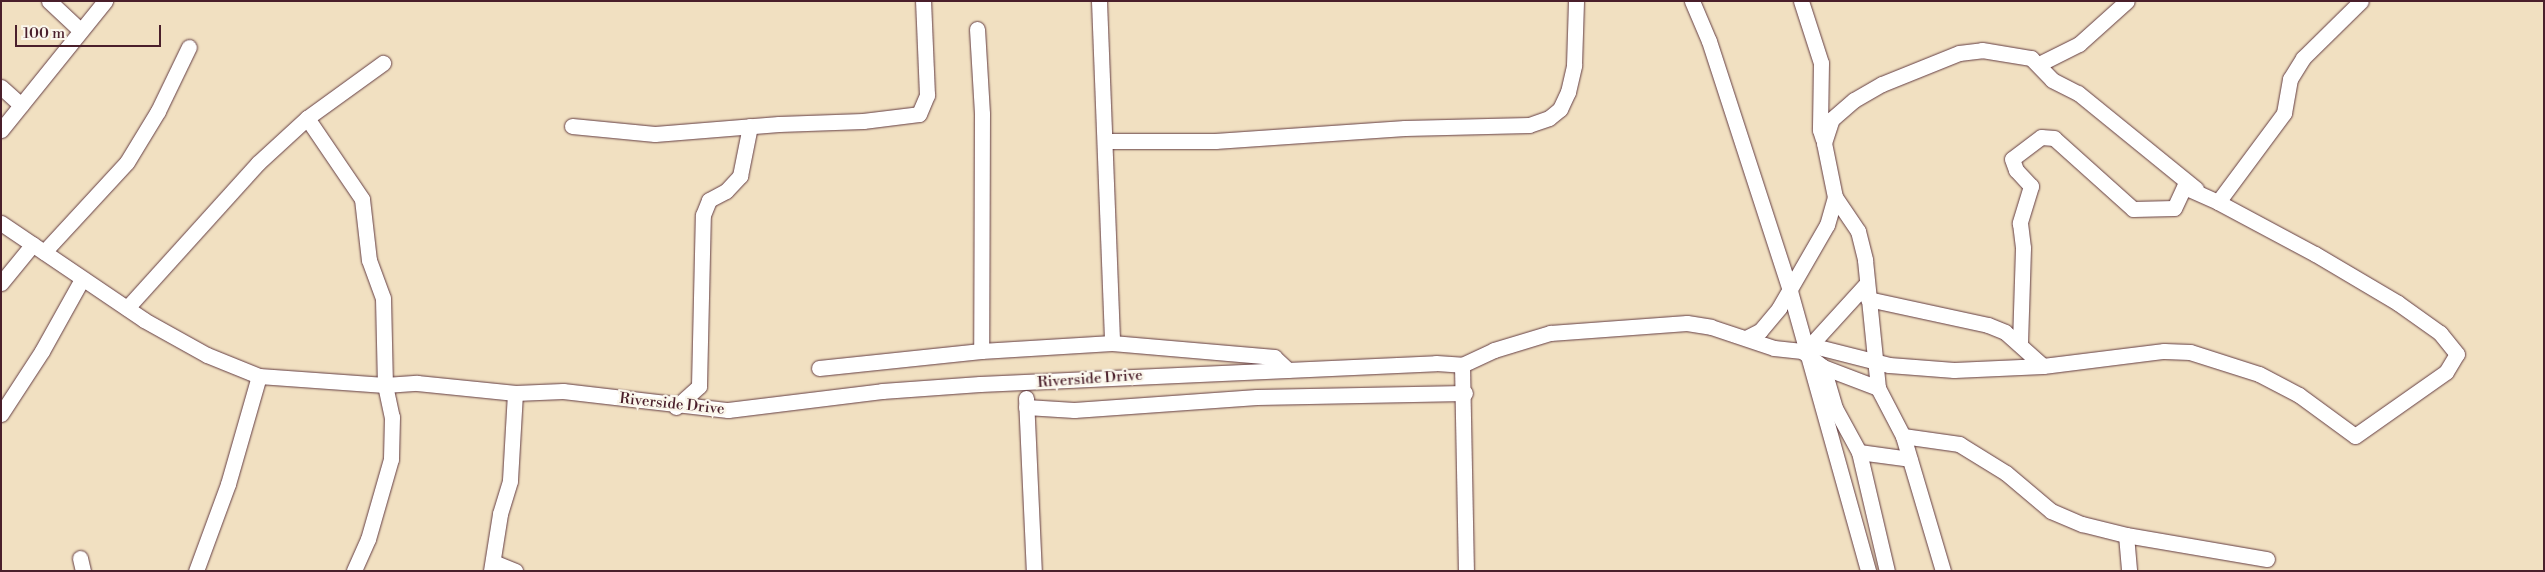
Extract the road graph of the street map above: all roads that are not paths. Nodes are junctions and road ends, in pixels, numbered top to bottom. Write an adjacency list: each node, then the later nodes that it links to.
1 (50, 1): 11 (street)
2 (105, 1): 11 (street)
3 (923, 1): 19 (street)
4 (1100, 1): 21 (street)
5 (1576, 1): 21 (street)
6 (1692, 1): 29 (street)
7 (1801, 1): 22 (street)
8 (2127, 1): 14 (street)
9 (2362, 1): 24 (street)
10 (977, 29): 36 (street)
11 (80, 30): 16 (street)
12 (189, 47): 26 (street)
13 (382, 63): 17 (street)
14 (2039, 64): 22 (street); 24 (street)
15 (1, 86): 16 (street)
16 (21, 105): 20 (street)
17 (307, 118): 31 (street); 45 (street)
18 (572, 126): 19 (street)
19 (750, 126): 49 (street)
20 (1, 130)
21 (1107, 141): 33 (street)
22 (1824, 143): 23 (street)
23 (1835, 197): 29 (street); 30 (street)
24 (2214, 202): 34 (street); 40 (street)
25 (1, 223): 26 (street, Riverside Drive)
26 (39, 248): 27 (street, Riverside Drive); 28 (street)
27 (82, 279): 31 (street, Riverside Drive); 51 (street)
28 (1, 283)
29 (1790, 291): 32 (street); 35 (street)
30 (1867, 291): 34 (street); 35 (street); 37 (street)
31 (127, 308): 43 (street, Riverside Drive)
32 (1746, 338): 35 (street); 38 (street)
33 (1112, 343): 36 (street); 42 (street)
34 (2020, 344): 40 (street)
35 (1808, 349): 37 (street); 39 (street); 63 (street)
36 (981, 351): 41 (street)
37 (1876, 362): 40 (street); 46 (street)
38 (1462, 365): 42 (street, Riverside Drive); 48 (street)
39 (1823, 366): 46 (street); 53 (street)
40 (2043, 366)
41 (819, 368)
42 (1288, 370): 44 (street, Riverside Drive)
43 (259, 376): 45 (street, Riverside Drive); 58 (street)
44 (1026, 384): 49 (street, Riverside Drive); 50 (street)
45 (385, 385): 47 (street, Riverside Drive); 59 (street)
46 (1878, 388): 52 (street)
47 (515, 393): 49 (street, Riverside Drive); 57 (street)
48 (1465, 393): 50 (street); 62 (street)
49 (676, 407)
50 (1026, 407): 61 (street)
51 (1, 414)
52 (1903, 436): 54 (street); 55 (street)
53 (1859, 452): 54 (street); 64 (street)
54 (1910, 460): 65 (street)
55 (2126, 535): 56 (street); 66 (street)
56 (2267, 559)
57 (492, 566): 60 (street)
58 (196, 571)
59 (354, 571)
60 (515, 571)
61 (1034, 571)
62 (1466, 571)
63 (1868, 571)
64 (1887, 571)
65 (1943, 571)
66 (2129, 571)

